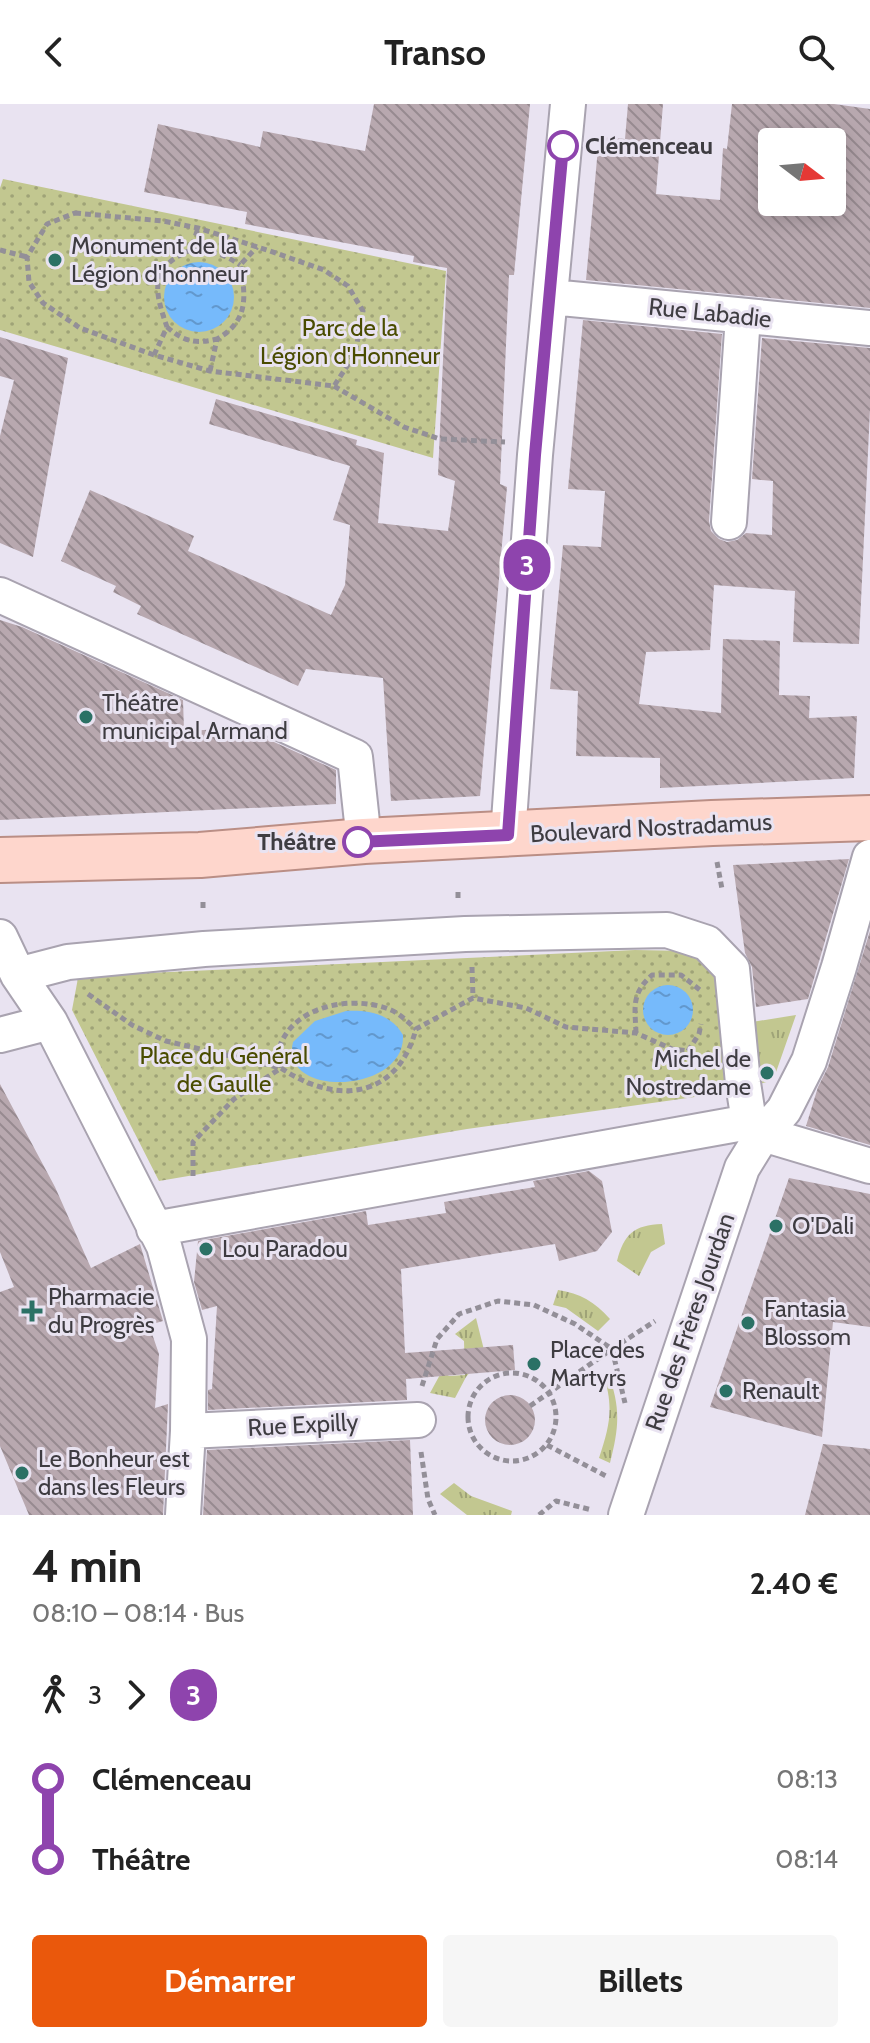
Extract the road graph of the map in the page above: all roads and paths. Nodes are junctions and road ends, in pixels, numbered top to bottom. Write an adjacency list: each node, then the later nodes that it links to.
1 (568, 104): 8 (street)
2 (198, 228): 3 (path); 5 (path); 6 (path)
3 (257, 247): 7 (path); 15 (path)
4 (0, 250): 6 (path)
5 (191, 250): 7 (path); 10 (path)
6 (27, 257): 13 (path)
7 (240, 265): 12 (path)
8 (551, 297): 9 (street, Rue Labadie); 16 (street)
9 (743, 316): 11 (street, Rue Labadie); 17 (street)
10 (167, 327): 12 (path); 13 (path)
11 (870, 328)
12 (217, 339): 14 (path)
13 (154, 355): 14 (path)
14 (210, 371): 15 (path)
15 (334, 386): 16 (path)
16 (535, 455): 20 (street)
17 (729, 522)
18 (0, 595): 21 (street)
19 (870, 818): 20 (main road, Boulevard Nostradamus)
20 (508, 835): 21 (main road, Boulevard Nostradamus)
21 (364, 841): 23 (main road, Boulevard Nostradamus)
22 (870, 857): 44 (street, Rue des Frères Jourdan)
23 (0, 860)
24 (717, 861): 25 (path)
25 (722, 889)
26 (458, 892): 27 (path)
27 (458, 900)
28 (203, 902): 29 (path)
29 (203, 912)
30 (0, 937): 32 (street)
31 (472, 959): 34 (path)
32 (18, 975): 37 (street); 44 (street)
33 (77, 988): 42 (path)
34 (473, 998): 38 (path); 39 (path)
35 (704, 1003): 39 (path)
36 (701, 1018): 41 (path)
37 (50, 1022): 40 (street); 47 (street)
38 (416, 1029): 42 (path); 42 (path)
39 (636, 1033): 41 (path)
40 (0, 1035)
41 (688, 1051): 43 (path)
42 (281, 1068): 46 (path)
43 (710, 1069)
44 (756, 1128): 45 (street); 47 (street); 48 (street, Rue des Frères Jourdan)
45 (870, 1166)
46 (193, 1176)
47 (154, 1229): 55 (street)
48 (702, 1289): 49 (path); 57 (street, Rue des Frères Jourdan)
49 (612, 1349): 50 (path); 52 (path)
50 (550, 1393): 51 (path); 54 (path); 56 (path)
51 (530, 1406)
52 (418, 1420): 55 (street, Rue Expilly); 59 (path)
53 (457, 1420): 54 (path)
54 (467, 1420): 56 (path)
55 (188, 1431): 58 (street)
56 (547, 1445): 57 (path)
57 (624, 1495): 60 (path)
58 (183, 1515)
59 (435, 1515)
60 (539, 1515)

